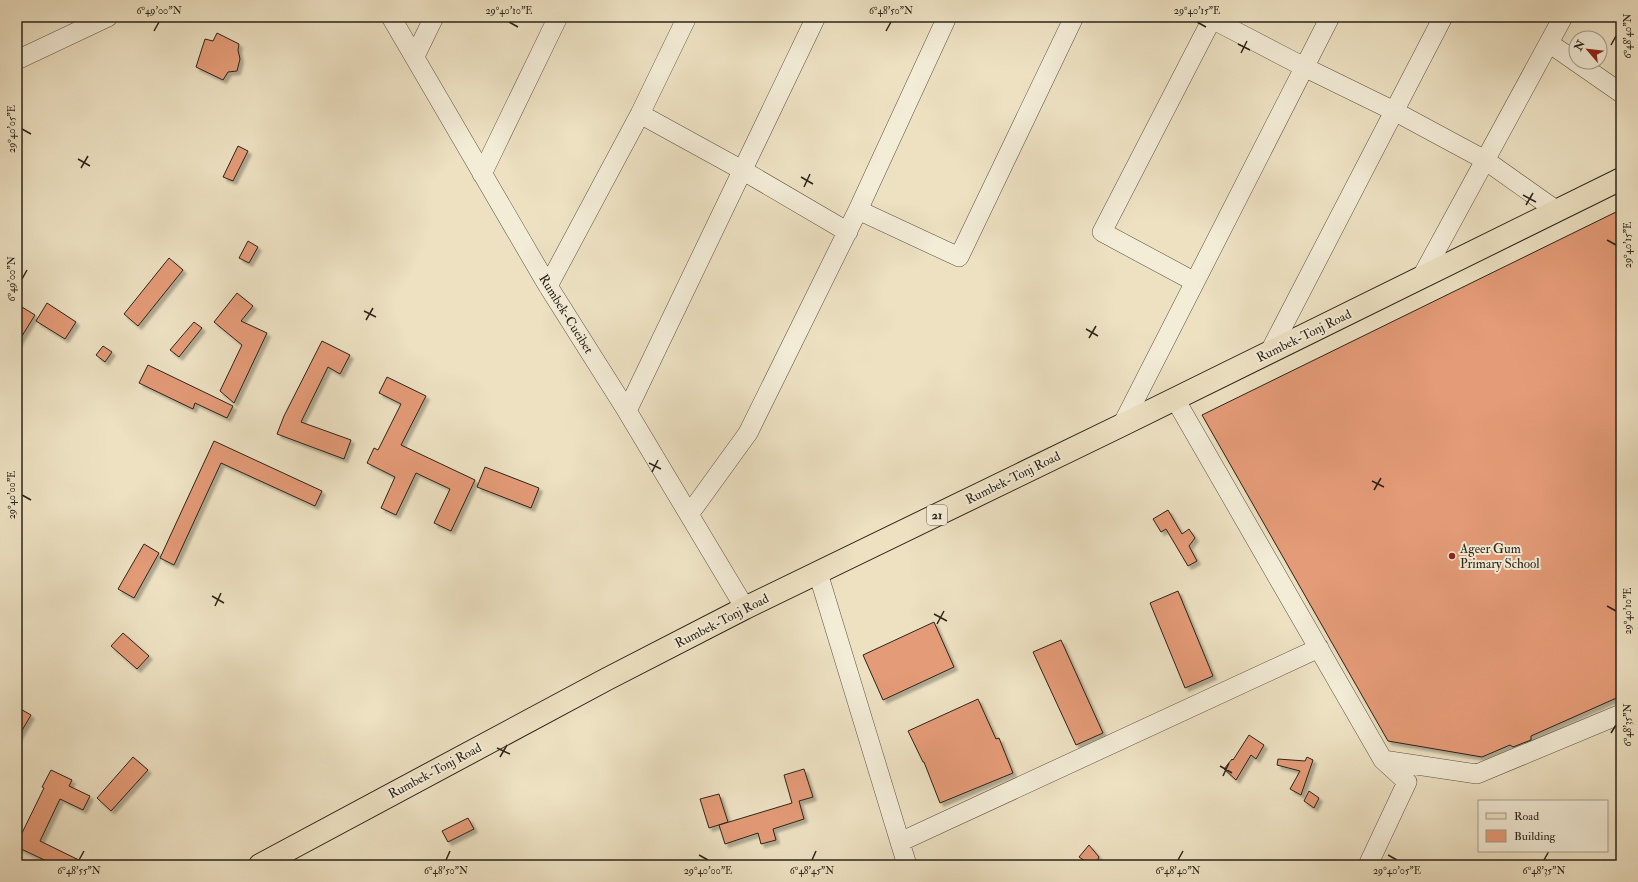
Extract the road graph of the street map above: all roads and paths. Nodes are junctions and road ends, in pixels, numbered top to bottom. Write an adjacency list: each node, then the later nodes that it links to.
1 (108, 17): 15 (street)
2 (391, 17): 14 (street, Rumbek-Cueibet)
3 (434, 17): 14 (street)
4 (558, 17): 22 (street)
5 (687, 17): 19 (street)
6 (816, 17): 21 (street)
7 (947, 17): 24 (street)
8 (1074, 17): 24 (street)
9 (1330, 17): 16 (street)
10 (1444, 17): 18 (street)
11 (1563, 17): 13 (street)
12 (1211, 18): 16 (street); 28 (street)
13 (1549, 43): 17 (street); 20 (street)
14 (414, 56): 22 (street, Rumbek-Cueibet)
15 (17, 60)
16 (1304, 67): 18 (street); 28 (street)
17 (1621, 93)
18 (1394, 111): 20 (street); 30 (street)
19 (640, 114): 21 (street); 29 (street)
20 (1486, 160): 25 (street); 27 (street)
21 (742, 170): 26 (street); 32 (street)
22 (482, 174): 29 (street, Rumbek-Cueibet)
23 (1621, 179): 25 (main road, Rumbek-Tonj Road / 21)
24 (858, 210): 26 (street)
25 (1558, 211): 27 (main road, Rumbek-Tonj Road / 21)
26 (848, 232): 34 (street)
27 (1421, 278): 30 (main road, Rumbek-Tonj Road / 21)
28 (1195, 282): 33 (street)
29 (548, 286): 32 (street, Rumbek-Cueibet)
30 (1269, 353): 31 (main road, Rumbek-Tonj Road / 21)
31 (1175, 399): 33 (main road, Rumbek-Tonj Road / 21); 37 (street)
32 (627, 411): 34 (street, Rumbek-Cueibet)
33 (1122, 425): 35 (main road, Rumbek-Tonj Road / 21)
34 (690, 514): 36 (street, Rumbek-Cueibet)
35 (818, 574): 36 (main road, Rumbek-Tonj Road / 21); 40 (street)
36 (745, 608): 41 (main road, Rumbek-Tonj Road / 21)
37 (1319, 648): 39 (street); 40 (street)
38 (1621, 714): 39 (street)
39 (1383, 760): 43 (street)
40 (900, 842): 42 (street)
41 (260, 865)
42 (907, 865)
43 (1368, 865)

